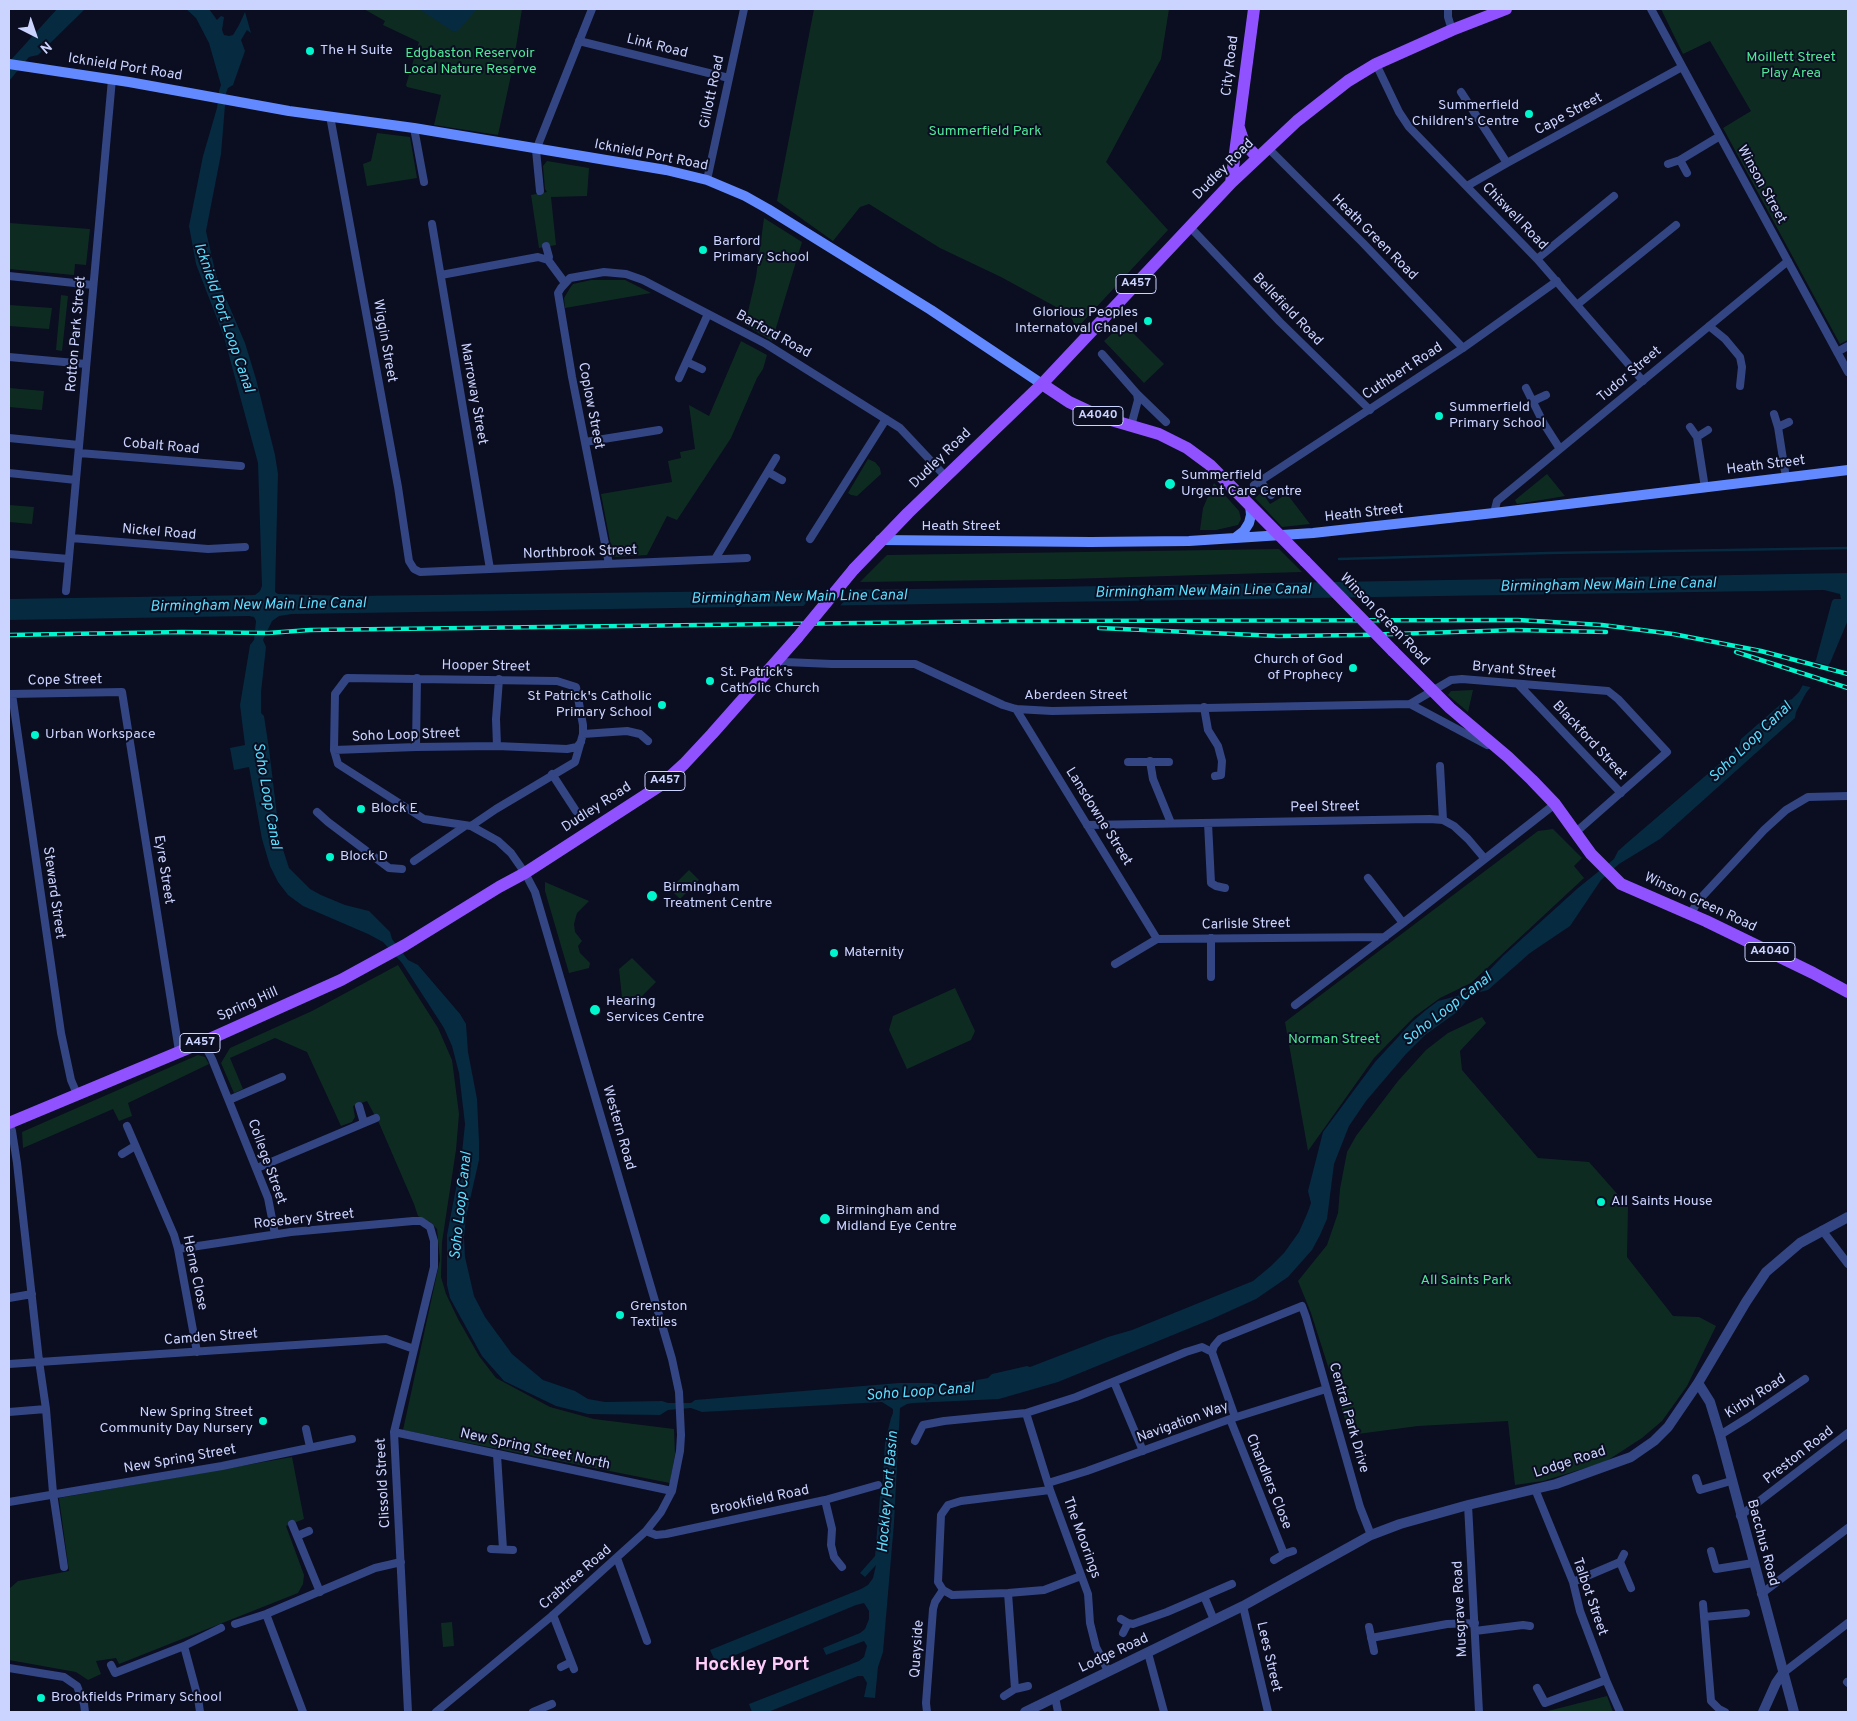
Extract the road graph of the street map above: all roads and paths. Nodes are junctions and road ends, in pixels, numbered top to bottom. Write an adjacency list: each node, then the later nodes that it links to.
1 (592, 9): 8 (street)
2 (744, 9): 12 (street, Gillott Road)
3 (1254, 9): 16 (main road, City Road)
4 (1448, 9): 7 (street)
5 (1506, 9): 7 (main road, Dudley Road / A457)
6 (1651, 9): 11 (street, Winson Street)
7 (1452, 30): 10 (main road, Dudley Road / A457)
8 (580, 41): 12 (street, Link Road); 20 (street)
9 (9, 64): 13 (main road, Icknield Port Road)
10 (1376, 64): 19 (main road, Dudley Road / A457); 29 (street, Chiswell Road)
11 (1682, 67): 18 (street, Winson Street); 23 (street, Cape Street)
12 (729, 78): 26 (street, Gillott Road)
13 (112, 79): 15 (main road, Icknield Port Road); 43 (street, Rotton Park Street)
14 (1462, 92): 23 (street)
15 (330, 116): 17 (main road, Icknield Port Road); 103 (street, Wiggin Street)
16 (1239, 126): 21 (main road); 28 (main road, City Road)
17 (414, 128): 20 (main road, Icknield Port Road); 27 (street)
18 (1720, 136): 22 (street); 38 (street, Winson Street)
19 (1267, 147): 21 (main road, Dudley Road / A457); 48 (street, Heath Green Road)
20 (536, 150): 26 (main road, Icknield Port Road); 30 (street)
21 (1257, 157): 28 (main road, Dudley Road / A457)
22 (1680, 160): 24 (street); 25 (street)
23 (1507, 163): 29 (street, Cape Street)
24 (1668, 164)
25 (1687, 173)
26 (708, 180): 58 (main road, Icknield Port Road)
27 (424, 182)
28 (1230, 183): 34 (main road, Dudley Road / A457)
29 (1468, 186): 36 (street, Chiswell Road)
30 (540, 191)
31 (1614, 196): 36 (street)
32 (432, 224): 39 (street, Marroway Street)
33 (1676, 225): 44 (street)
34 (1190, 226): 58 (main road, Dudley Road / A457); 64 (street, Bellefield Road)
35 (546, 246): 37 (street)
36 (1537, 259): 41 (street, Chiswell Road)
37 (548, 260): 39 (street); 42 (street)
38 (1788, 261): 46 (street, Tudor Street); 49 (street, Winson Street)
39 (441, 275): 104 (street, Marroway Street)
40 (9, 276): 43 (street)
41 (1557, 282): 44 (street, Chiswell Road); 48 (street, Cuthbert Road)
42 (565, 283): 45 (street, Barford Road); 76 (street, Coplow Street)
43 (94, 285): 53 (street, Rotton Park Street)
44 (1578, 304): 57 (street, Chiswell Road)
45 (708, 314): 52 (street); 66 (street, Barford Road)
46 (1709, 326): 57 (street, Tudor Street); 59 (street)
47 (1848, 346): 49 (street)
48 (1463, 348): 64 (street, Cuthbert Road)
49 (1837, 352): 55 (street, Winson Street)
50 (1102, 354): 61 (street)
51 (9, 357): 53 (street)
52 (687, 362): 54 (street); 56 (street)
53 (86, 364): 77 (street, Rotton Park Street)
54 (702, 369)
55 (1848, 372)
56 (679, 378)
57 (1643, 381): 78 (street, Tudor Street)
58 (1042, 384): 69 (main road, Winson Green Road / A4040); 84 (main road, Dudley Road / A457)
59 (1740, 386)
60 (1526, 388): 63 (street)
61 (1137, 394): 67 (street); 69 (street)
62 (1546, 395): 63 (street)
63 (1533, 401): 78 (street)
64 (1370, 410): 89 (street, Cuthbert Road)
65 (1774, 414): 71 (street)
66 (886, 419): 84 (street, Barford Road); 95 (street)
67 (1166, 422)
68 (1790, 422): 71 (street)
69 (1131, 426): 90 (main road, Winson Green Road / A4040)
70 (1690, 427): 74 (street)
71 (1778, 427): 85 (street)
72 (659, 430): 76 (street)
73 (1708, 430): 74 (street)
74 (1697, 437): 88 (street)
75 (9, 438): 77 (street, Cobalt Road)
76 (585, 442): 102 (street, Coplow Street)
77 (79, 449): 80 (street, Cobalt Road); 86 (street, Rotton Park Street)
78 (1560, 450): 91 (street, Tudor Street)
79 (776, 458): 82 (street)
80 (241, 466)
81 (1848, 470): 85 (main road, Heath Street)
82 (768, 472): 87 (street); 101 (street)
83 (9, 473): 86 (street)
84 (945, 476): 96 (main road, Dudley Road / A457)
85 (1786, 478): 88 (main road, Heath Street)
86 (76, 480): 93 (street, Rotton Park Street)
87 (782, 480)
88 (1705, 488): 91 (main road, Heath Street)
89 (1271, 495)
90 (1250, 505): 92 (main road, Winson Green Road / A4040); 94 (main road)
91 (1494, 513): 92 (main road, Heath Street)
92 (1280, 534): 94 (main road, Heath Street); 110 (main road, Winson Green Road / A4040, bridge)
93 (71, 538): 97 (street, Nickel Road); 100 (street, Rotton Park Street)
94 (1235, 538): 96 (main road, Heath Street)
95 (810, 539)
96 (880, 540): 106 (main road, Dudley Road / A457, bridge)
97 (245, 547)
98 (9, 554): 100 (street)
99 (747, 558): 101 (street, Northbrook Street)
100 (69, 559): 105 (street, Rotton Park Street)
101 (715, 559): 102 (street, Northbrook Street)
102 (609, 564): 104 (street, Northbrook Street)
103 (414, 569): 104 (street, Northbrook Street)
104 (490, 569)
105 (66, 591)
106 (778, 660): 115 (street, Aberdeen Street); 142 (main road, Dudley Road / A457)
107 (417, 678): 108 (street, Hooper Street); 119 (street); 120 (street, Hooper Street)
108 (498, 679): 116 (street, Hooper Street); 118 (street)
109 (1518, 684): 110 (street, Bryant Street); 128 (street, Blackford Street); 128 (street, Bryant Street)
110 (1433, 691): 113 (street, Aberdeen Street); 121 (main road, Winson Green Road / A4040)
111 (122, 692): 112 (street, Cope Street); 156 (street, Eyre Street)
112 (10, 694): 158 (street, Steward Street)
113 (1410, 704): 114 (street, Aberdeen Street); 121 (street)
114 (1204, 707): 115 (street, Aberdeen Street); 127 (street)
115 (1016, 709): 136 (street, Lansdowne Street)
116 (582, 738): 117 (street); 118 (street, Soho Loop Street); 126 (street, Hooper Street)
117 (648, 741)
118 (497, 746): 119 (street, Soho Loop Street)
119 (416, 747): 120 (street, Soho Loop Street)
120 (334, 750): 137 (street, Soho Loop Street)
121 (1508, 757): 130 (main road, Winson Green Road / A4040)
122 (1128, 762): 123 (street)
123 (1150, 762): 124 (street); 134 (street)
124 (1169, 762)
125 (1440, 766): 133 (street)
126 (552, 774): 131 (street); 137 (street, Hooper Street)
127 (1215, 776)
128 (1621, 794): 138 (street)
129 (1848, 796): 145 (street)
130 (1555, 804): 138 (main road, Winson Green Road / A4040); 139 (street)
131 (576, 811)
132 (317, 812): 141 (street)
133 (1443, 820): 135 (street, Peel Street); 139 (street)
134 (1171, 823): 135 (street, Peel Street); 136 (street, Peel Street)
135 (1208, 823): 144 (street)
136 (1088, 825): 148 (street, Lansdowne Street)
137 (468, 826): 140 (street, Hooper Street); 142 (street, Soho Loop Street)
138 (1576, 832): 145 (main road, Winson Green Road / A4040)
139 (1485, 859): 146 (street)
140 (414, 861)
141 (402, 869)
142 (525, 873): 150 (main road, Dudley Road / A457); 192 (street, Western Road)
143 (1368, 878): 146 (street)
144 (1226, 888)
145 (1690, 915): 153 (main road, Winson Green Road / A4040)
146 (1403, 923): 147 (street)
147 (1385, 936): 149 (street, Carlisle Street); 154 (street)
148 (1157, 938): 149 (street, Carlisle Street); 151 (street)
149 (1211, 938): 152 (street)
150 (387, 956): 155 (main road, Spring Hill / A457)
151 (1115, 964)
152 (1211, 977)
153 (1848, 991)
154 (1295, 1005)
155 (204, 1042): 156 (main road, Spring Hill / A457); 159 (street, College Street)
156 (179, 1051): 158 (main road, Spring Hill / A457)
157 (282, 1076): 159 (street)
158 (76, 1094): 162 (main road, Spring Hill / A457)
159 (229, 1100): 167 (street, College Street)
160 (359, 1106): 163 (street)
161 (376, 1118): 163 (street)
162 (9, 1123): 174 (street)
163 (364, 1123): 167 (street)
164 (127, 1126): 165 (street, Herne Close)
165 (135, 1146): 166 (street); 172 (street, Herne Close)
166 (122, 1154)
167 (257, 1168): 171 (street, College Street)
168 (1848, 1217): 170 (street, Lodge Road)
169 (430, 1227): 171 (street, Rosebery Street); 176 (street, Clissold Street)
170 (1822, 1230): 173 (street); 183 (street, Lodge Road)
171 (275, 1234): 172 (street, Rosebery Street)
172 (178, 1249): 177 (street, Herne Close)
173 (1848, 1264)
174 (32, 1294): 175 (street); 179 (street)
175 (9, 1298)
176 (414, 1349): 177 (street, Camden Street); 193 (street, Clissold Street)
177 (197, 1352): 179 (street, Camden Street)
178 (1212, 1352): 182 (street); 184 (street, Central Park Drive); 188 (street, Chandlers Close)
179 (39, 1361): 180 (street, Camden Street); 185 (street)
180 (9, 1364)
181 (1805, 1379): 195 (street, Kirby Road)
182 (1114, 1382): 187 (street); 199 (street)
183 (1698, 1383): 195 (street, Bacchus Road); 205 (street, Lodge Road)
184 (1326, 1389): 188 (street, Navigation Way); 216 (street, Central Park Drive)
185 (46, 1409): 186 (street); 207 (street)
186 (9, 1412)
187 (1026, 1413): 190 (street); 204 (street, The Moorings)
188 (1232, 1418): 199 (street, Navigation Way); 223 (street, Chandlers Close)
189 (916, 1419): 190 (street)
190 (923, 1426): 197 (street)
191 (306, 1429): 198 (street)
192 (680, 1430): 206 (street, Crabtree Road)
193 (394, 1432): 200 (street, New Spring Street North); 227 (street, Clissold Street)
194 (1848, 1434): 211 (street, Preston Road)
195 (1720, 1435): 202 (street, Bacchus Road)
196 (352, 1439): 198 (street, New Spring Street)
197 (915, 1441)
198 (310, 1446): 207 (street, New Spring Street)
199 (1143, 1451): 204 (street, Navigation Way)
200 (497, 1455): 206 (street, New Spring Street North); 218 (street)
201 (1696, 1478): 202 (street)
202 (1731, 1481): 211 (street, Bacchus Road)
203 (878, 1485): 208 (street, Brookfield Road)
204 (1049, 1487): 232 (street, The Moorings); 236 (street, Navigation Way)
205 (1535, 1489): 210 (street, Lodge Road); 233 (street, Talbot Street)
206 (672, 1491): 215 (street, Crabtree Road)
207 (53, 1494): 209 (street, New Spring Street); 231 (street)
208 (825, 1500): 215 (street, Brookfield Road); 230 (street)
209 (9, 1502)
210 (1468, 1504): 216 (street, Lodge Road); 254 (street, Musgrave Road)
211 (1740, 1516): 229 (street, Bacchus Road)
212 (292, 1524): 217 (street)
213 (1848, 1528): 239 (street)
214 (309, 1531): 217 (street)
215 (646, 1531): 225 (street, Crabtree Road)
216 (1371, 1535): 242 (street, Lodge Road)
217 (297, 1536): 237 (street)
218 (503, 1549): 219 (street); 220 (street)
219 (491, 1550)
220 (514, 1550)
221 (1293, 1551): 223 (street)
222 (1711, 1551): 229 (street)
223 (1284, 1554): 226 (street)
224 (1624, 1554): 228 (street)
225 (617, 1558): 245 (street, Crabtree Road); 258 (street)
226 (1274, 1560)
227 (401, 1562): 237 (street); 277 (street, Clissold Street)
228 (1620, 1562): 233 (street); 235 (street)
229 (1753, 1563): 239 (street, Bacchus Road)
230 (842, 1567)
231 (64, 1568)
232 (1081, 1576): 238 (street); 265 (street, The Moorings)
233 (1573, 1582): 267 (street, Talbot Street)
234 (1232, 1584): 240 (street, Lodge Road)
235 (1631, 1588)
236 (943, 1590): 238 (street); 280 (street, Quayside)
237 (320, 1592): 244 (street)
238 (1008, 1593): 270 (street)
239 (1761, 1594): 266 (street, Bacchus Road)
240 (1204, 1596): 248 (street); 252 (street, Lodge Road)
241 (1703, 1604): 246 (street)
242 (1244, 1606): 248 (street, Lodge Road); 284 (street, Lees Street)
243 (1746, 1613): 246 (street)
244 (266, 1614): 251 (street); 276 (street)
245 (553, 1615): 263 (street); 278 (street, Crabtree Road)
246 (1704, 1617): 287 (street)
247 (1120, 1619): 252 (street, Lodge Road)
248 (1214, 1620): 261 (street, Lodge Road)
249 (1525, 1623): 254 (street)
250 (1848, 1623): 266 (street)
251 (235, 1624)
252 (1128, 1624): 256 (street, Lodge Road)
253 (1369, 1627): 257 (street)
254 (1475, 1627): 257 (street); 285 (street, Musgrave Road)
255 (221, 1628): 259 (street)
256 (1123, 1633)
257 (1371, 1638): 260 (street)
258 (647, 1641)
259 (184, 1646): 262 (street); 275 (street)
260 (1374, 1651)
261 (1148, 1653): 265 (street, Lodge Road); 283 (street)
262 (111, 1664)
263 (561, 1666)
264 (9, 1668): 274 (street)
265 (1108, 1671): 272 (street, Lodge Road)
266 (1783, 1672): 288 (street); 289 (street, Bacchus Road)
267 (1606, 1680): 269 (street); 286 (street, Talbot Street)
268 (1028, 1686): 270 (street)
269 (1537, 1688)
270 (1015, 1689): 271 (street)
271 (1004, 1696)
272 (1055, 1697): 281 (street, Lodge Road); 282 (street)
273 (552, 1704): 279 (street)
274 (85, 1712)
275 (200, 1712)
276 (303, 1712)
277 (408, 1712)
278 (436, 1712)
279 (533, 1712)
280 (927, 1712)
281 (1025, 1712)
282 (1058, 1712)
283 (1164, 1712)
284 (1268, 1712)
285 (1479, 1712)
286 (1620, 1712)
287 (1725, 1712)
288 (1763, 1712)
289 (1794, 1712)

